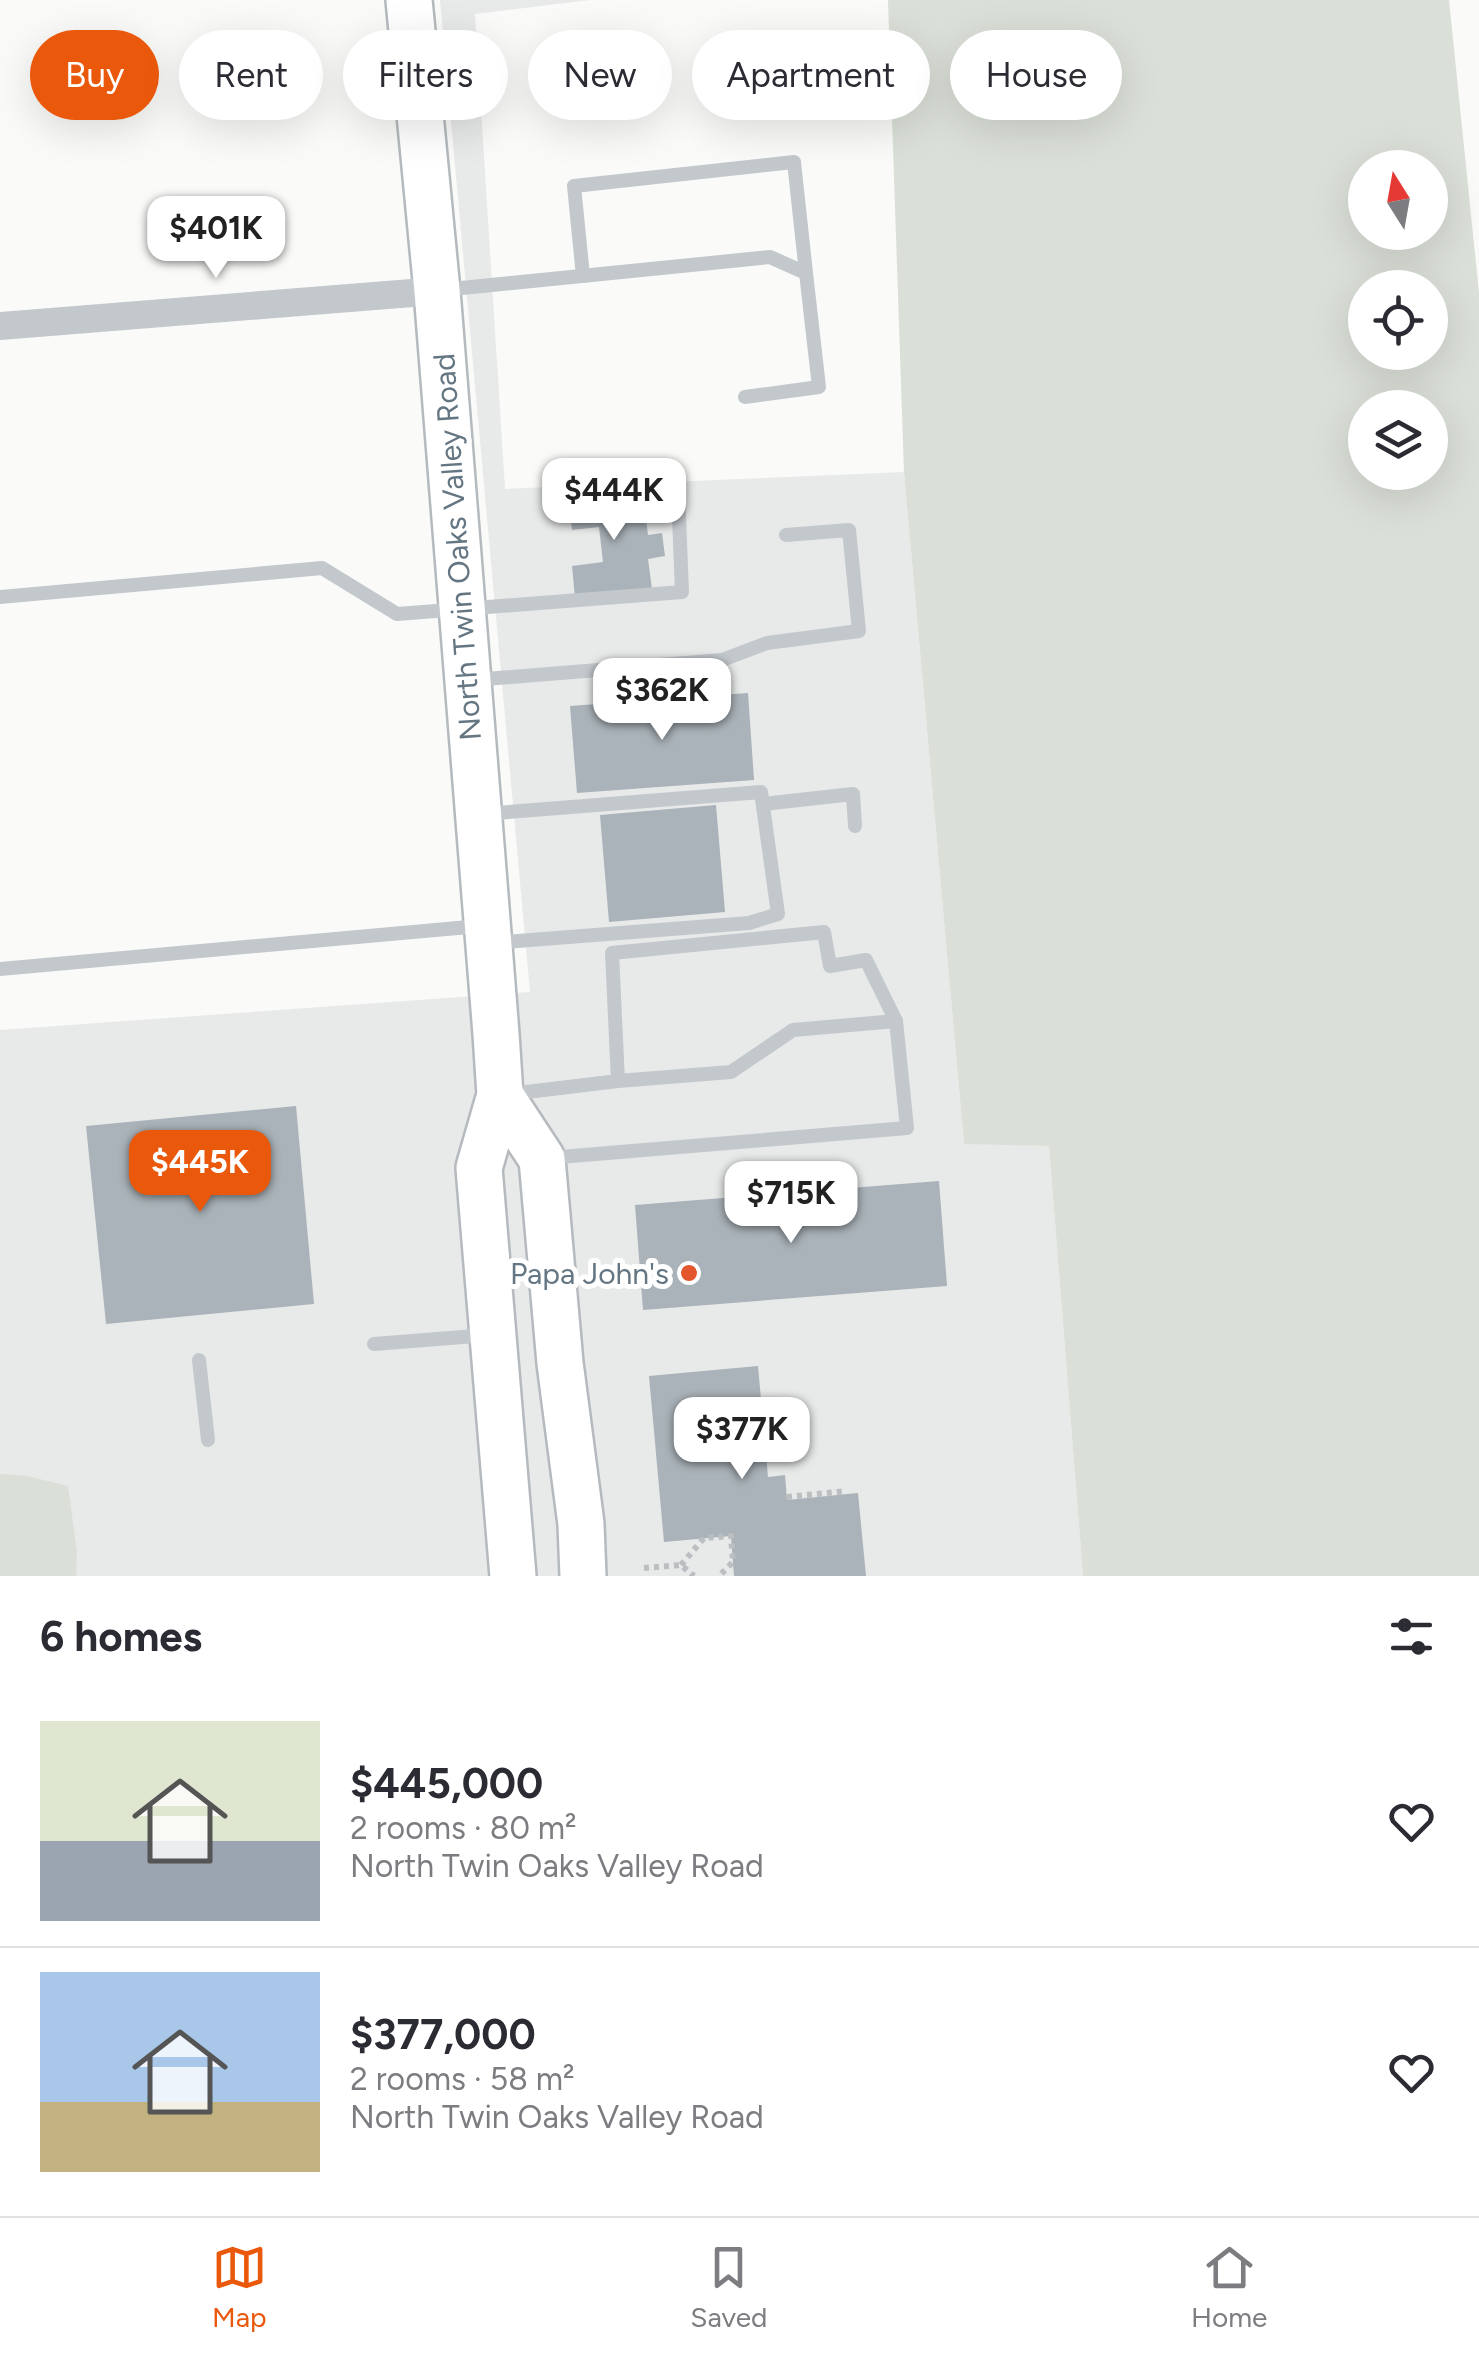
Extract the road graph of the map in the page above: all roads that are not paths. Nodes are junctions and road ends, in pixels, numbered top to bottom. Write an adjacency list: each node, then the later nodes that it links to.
1 (410, 0): 4 (main road, North Twin Oaks Valley Road)
2 (806, 273): 3 (lane); 3 (lane); 6 (lane)
3 (583, 276): 4 (lane)
4 (436, 291): 5 (street); 10 (main road, North Twin Oaks Valley Road)
5 (0, 326)
6 (745, 397)
7 (678, 492): 10 (lane)
8 (786, 535): 11 (lane)
9 (0, 597): 10 (lane)
10 (462, 609): 11 (main road, North Twin Oaks Valley Road)
11 (467, 681): 13 (main road, North Twin Oaks Valley Road)
12 (763, 804): 13 (lane); 14 (lane); 15 (lane)
13 (478, 815): 15 (main road, North Twin Oaks Valley Road)
14 (855, 826)
15 (487, 934): 16 (lane); 19 (main road, North Twin Oaks Valley Road)
16 (0, 969)
17 (896, 1022): 18 (lane); 18 (lane); 20 (lane)
18 (618, 1081): 19 (lane)
19 (500, 1095): 20 (main road, North Twin Oaks Valley Road); 21 (main road, North Twin Oaks Valley Road)
20 (542, 1159): 26 (main road, North Twin Oaks Valley Road)
21 (493, 1335): 22 (lane); 25 (main road, North Twin Oaks Valley Road)
22 (374, 1344)
23 (199, 1360): 24 (lane)
24 (208, 1440)
25 (514, 1576)
26 (582, 1576)

